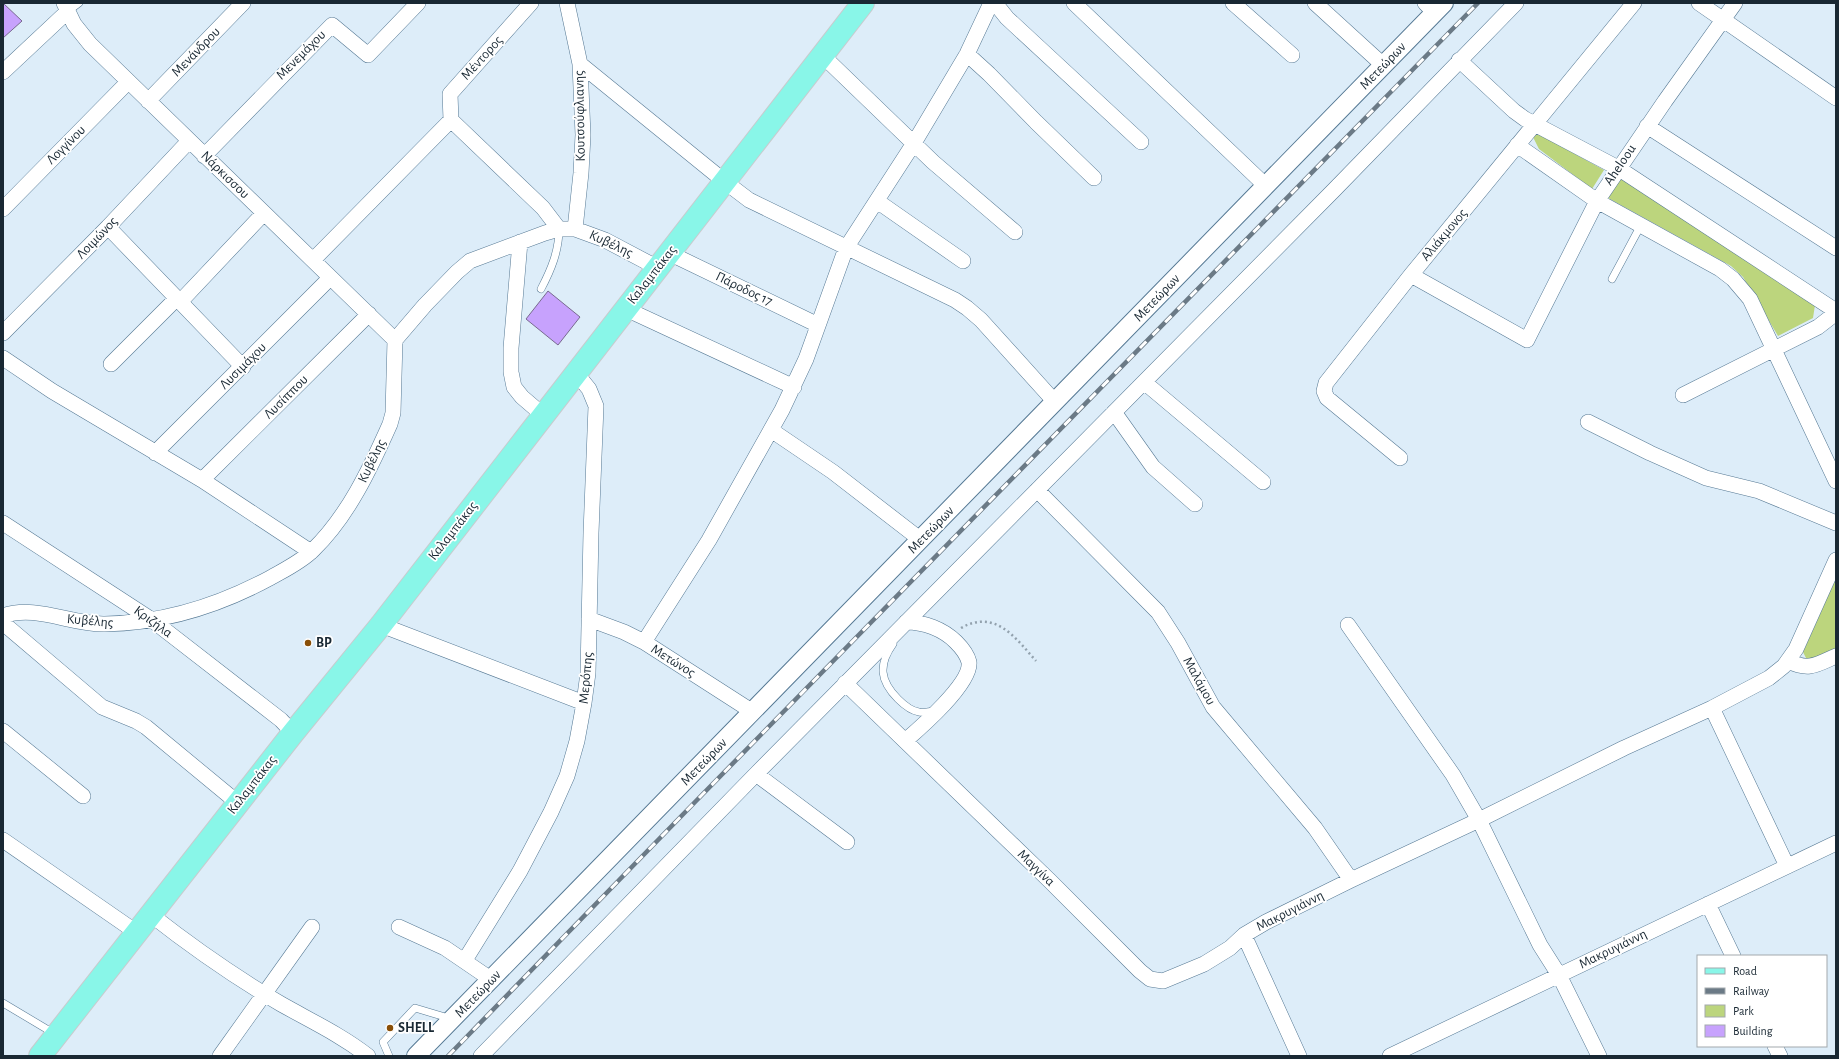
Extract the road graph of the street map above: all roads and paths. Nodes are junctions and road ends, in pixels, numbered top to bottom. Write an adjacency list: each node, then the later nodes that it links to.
1 (243, 3): 27 (street, Μενάνδρου)
2 (418, 3): 35 (street, Μενεμάχου)
3 (531, 3): 28 (street, Μέντορος)
4 (567, 3): 22 (street, Κουτσούφλιανης)
5 (863, 3): 20 (main road, Καλαμπάκας)
6 (991, 3): 18 (street)
7 (995, 3): 32 (street)
8 (1074, 3): 39 (street)
9 (1233, 3): 19 (street)
10 (1516, 3): 21 (street)
11 (1634, 3): 29 (street, Αλιάκμονος)
12 (1699, 3): 17 (street)
13 (1735, 3): 17 (street, Aheloou)
14 (1317, 4): 23 (street)
15 (70, 6): 24 (street); 25 (street, Νάρκισσου)
16 (1435, 6): 23 (street, Μετεώρων)
17 (1723, 19): 26 (street); 30 (street, Aheloou)
18 (967, 54): 33 (street); 37 (street)
19 (1292, 55)
20 (823, 56): 33 (street); 38 (main road, Καλαμπάκας)
21 (1459, 60): 29 (street); 71 (street)
22 (580, 64): 38 (street); 46 (street, Κουτσούφλιανης)
23 (1384, 65): 39 (street, Μετεώρων)
24 (3, 72)
25 (128, 82): 27 (street, Νάρκισσου); 42 (street, Λογγίνου)
26 (1836, 98)
27 (148, 101): 31 (street, Νάρκισσου)
28 (451, 120): 47 (street); 52 (street)
29 (1534, 124): 34 (street, Αλιάκμονος); 36 (street)
30 (1647, 126): 36 (street, Aheloou); 51 (street)
31 (189, 141): 35 (street, Νάρκισσου); 45 (street, Λοιμώνος)
32 (1141, 142)
33 (914, 143): 40 (street); 48 (street)
34 (1518, 144): 41 (street); 55 (street, Αλιάκμονος)
35 (204, 156): 43 (street, Νάρκισσου)
36 (1618, 168): 41 (street, Aheloou); 61 (street)
37 (1094, 178)
38 (724, 181): 50 (street); 53 (main road, Καλαμπάκας)
39 (1266, 186): 74 (street, Μετεώρων)
40 (877, 201): 50 (street); 54 (street)
41 (1597, 201): 44 (street); 55 (street, Aheloou)
42 (3, 209)
43 (264, 213): 52 (street, Νάρκισσου); 59 (street)
44 (1641, 225): 57 (lane); 66 (street)
45 (108, 227): 59 (street); 64 (street, Λοιμώνος)
46 (575, 229): 47 (street, Κυβέλης); 53 (street, Κυβέλης)
47 (559, 230): 49 (street, Κυβέλης); 58 (lane)
48 (1015, 232)
49 (520, 242): 65 (street, Κυβέλης); 76 (street)
50 (846, 248): 63 (street); 74 (street)
51 (1836, 248)
52 (313, 260): 56 (street, Νάρκισσου)
53 (663, 260): 60 (main road, Καλαμπάκας); 63 (street, Πάροδος 17)
54 (963, 261)
55 (1411, 275): 80 (street, Αλιάκμονος)
56 (330, 278): 62 (street, Νάρκισσου); 69 (street, Λυσιμάχου)
57 (1612, 279)
58 (541, 289)
59 (179, 300): 68 (street); 69 (street)
60 (626, 309): 70 (main road, Καλαμπάκας); 72 (street)
61 (1836, 312): 66 (street)
62 (369, 314): 65 (street, Νάρκισσου); 81 (street, Λυσίππου)
63 (818, 325): 72 (street)
64 (3, 334)
65 (395, 340): 89 (street, Κυβέλης)
66 (1774, 351): 73 (street); 82 (street)
67 (3, 358): 79 (street)
68 (111, 364)
69 (243, 366): 79 (street, Λυσιμάχου)
70 (576, 373): 76 (main road, Καλαμπάκας); 92 (street, Μερόπης)
71 (1144, 382): 75 (street); 83 (street)
72 (794, 386): 78 (street)
73 (1683, 395)
74 (1055, 402): 88 (street, Μετεώρων)
75 (1114, 412): 84 (street); 85 (street)
76 (543, 415): 96 (main road, Καλαμπάκας)
77 (1588, 422): 87 (street)
78 (771, 430): 88 (street); 100 (street)
79 (155, 453): 81 (street)
80 (1400, 458)
81 (202, 480): 89 (street)
82 (1836, 481)
83 (1264, 482)
84 (1037, 490): 94 (street); 120 (street, Μαλάμου)
85 (1195, 504)
86 (3, 523): 93 (street, Κριζήλα)
87 (1836, 523)
88 (921, 540): 108 (street, Μετεώρων)
89 (311, 552): 93 (street, Κυβέλης)
90 (1836, 560): 103 (street, Μακρυγιάννη)
91 (3, 616): 93 (street, Κυβέλης)
92 (589, 619): 100 (street, Μετώνος); 105 (street, Μερόπης)
93 (152, 620): 110 (street, Κριζήλα)
94 (911, 622): 98 (street); 99 (street)
95 (3, 623): 114 (street)
96 (381, 625): 105 (street); 110 (main road, Καλαμπάκας)
97 (1348, 625): 115 (street)
98 (949, 636): 102 (path); 107 (street)
99 (893, 639): 104 (street); 107 (lane)
100 (644, 642): 108 (street, Μετώνος)
101 (1836, 656): 103 (street)
102 (1036, 661)
103 (1788, 661): 106 (street, Μακρυγιάννη)
104 (845, 683): 111 (street, Μαγγίνα); 112 (street)
105 (584, 703): 128 (street, Μερόπης)
106 (1712, 708): 115 (street, Μακρυγιάννη); 119 (street)
107 (938, 710): 111 (street)
108 (753, 712): 130 (street, Μετεώρων)
109 (3, 731): 113 (street)
110 (293, 733): 114 (main road, Καλαμπάκας)
111 (905, 741): 126 (street, Μαγγίνα)
112 (756, 774): 117 (street); 141 (street)
113 (83, 796)
114 (238, 803): 122 (main road, Καλαμπάκας)
115 (1479, 820): 120 (street, Μακρυγιάννη); 129 (street)
116 (3, 840): 125 (street)
117 (848, 842)
118 (1836, 843): 119 (street, Μακρυγιάννη)
119 (1787, 866): 121 (street, Μακρυγιάννη)
120 (1351, 880): 126 (street, Μακρυγιάννη)
121 (1708, 904): 127 (street); 129 (street, Μακρυγιάννη)
122 (150, 914): 125 (main road, Καλαμπάκας); 131 (street)
123 (399, 927): 128 (street)
124 (312, 928): 131 (street)
125 (136, 932): 134 (main road, Καλαμπάκας)
126 (1244, 935): 142 (street, Μακρυγιάννη)
127 (1733, 955)
128 (465, 960): 130 (street)
129 (1560, 975): 143 (street, Μακρυγιάννη); 144 (street)
130 (492, 980): 133 (street, Μετεώρων)
131 (264, 994): 137 (street); 138 (street)
132 (3, 1003): 134 (lane)
133 (453, 1019): 139 (lane); 140 (street, Μετεώρων)
134 (56, 1035): 136 (main road, Καλαμπάκας)
135 (1776, 1047): 145 (street)
136 (40, 1056)
137 (220, 1056)
138 (368, 1056)
139 (388, 1056)
140 (416, 1056)
141 (481, 1056)
142 (1299, 1056)
143 (1390, 1056)
144 (1599, 1056)
145 (1780, 1056)

